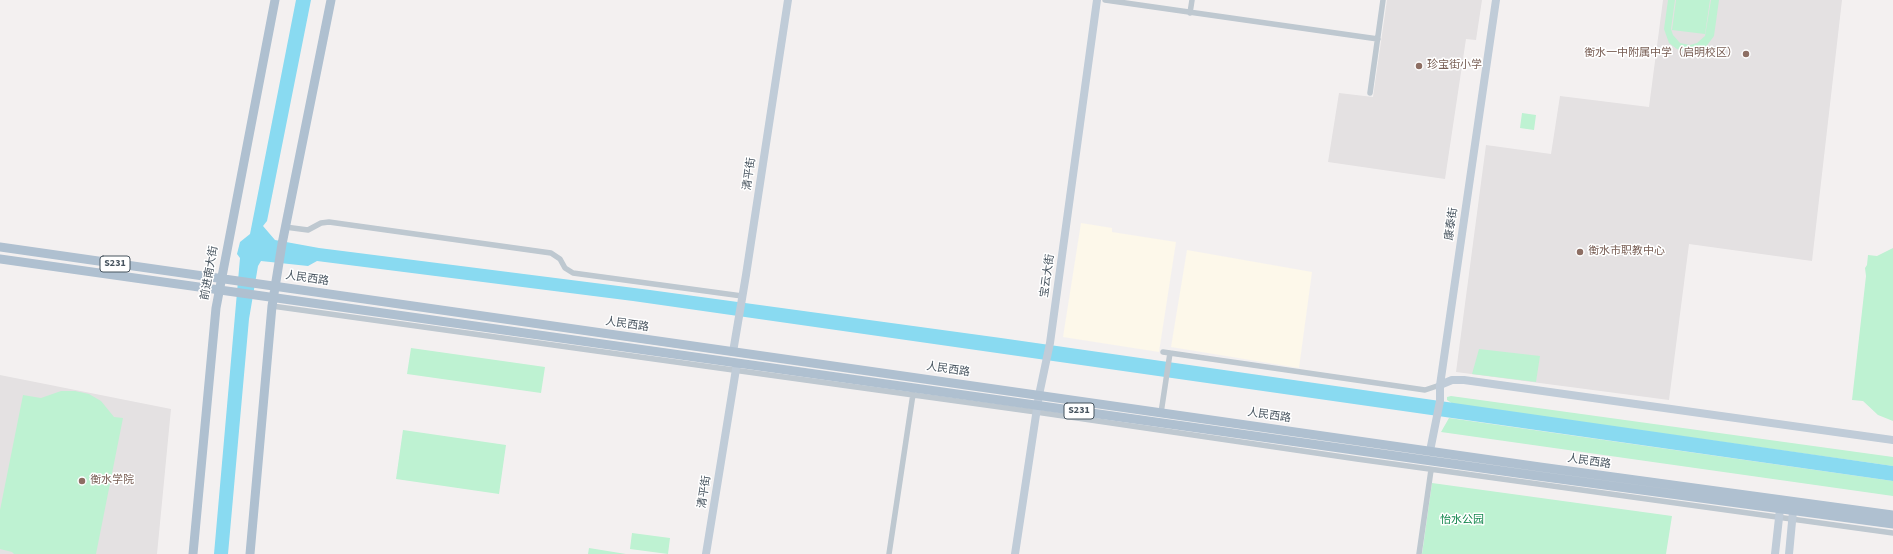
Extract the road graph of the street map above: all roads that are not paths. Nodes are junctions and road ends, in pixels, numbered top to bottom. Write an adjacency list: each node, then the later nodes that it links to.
1 (275, 0): 15 (main road, 前进南大街)
2 (331, 0): 12 (main road)
3 (788, 0): 18 (street, 清平街)
4 (1097, 0): 26 (street, 宝云大街)
5 (1105, 0): 9 (street)
6 (1192, 0): 9 (street)
7 (1383, 0): 10 (street)
8 (1496, 0): 24 (street, 康泰街)
9 (1190, 13): 10 (street)
10 (1378, 39): 11 (street)
11 (1370, 93)
12 (285, 229): 16 (main road); 18 (street)
13 (0, 247): 15 (main road, 人民西路 / S231)
14 (0, 259): 17 (main road, 人民西路 / S231)
15 (226, 279): 16 (main road, 人民西路 / S231); 17 (main road, 前进南大街)
16 (271, 286): 19 (main road); 20 (main road, 人民西路 / S231)
17 (224, 291): 19 (main road, 人民西路 / S231); 37 (main road, 前进南大街)
18 (741, 298): 20 (street, 清平街)
19 (270, 300): 23 (main road, 人民西路 / S231); 38 (main road)
20 (732, 352): 26 (main road, 人民西路 / S231)
21 (1163, 352): 22 (street)
22 (1170, 356): 24 (street); 28 (street)
23 (736, 367): 25 (main road, 人民西路 / S231); 39 (street, 清平街)
24 (1440, 385): 29 (street); 30 (street, 康泰街)
25 (914, 392): 27 (main road, 人民西路 / S231); 40 (street)
26 (1039, 395): 27 (street, 宝云大街); 28 (main road, 人民西路 / S231)
27 (1037, 409): 31 (street); 32 (main road, 人民西路 / S231); 41 (street, 宝云大街)
28 (1160, 413): 30 (main road, 人民西路 / S231)
29 (1893, 440)
30 (1430, 451): 33 (main road, 人民西路 / S231)
31 (1431, 470): 32 (street); 42 (street)
32 (1779, 513): 34 (main road, 人民西路 / S231); 43 (street)
33 (1893, 514)
34 (1793, 515): 35 (main road, 人民西路 / S231); 36 (street); 44 (street)
35 (1893, 524)
36 (1893, 533)
37 (193, 554)
38 (250, 554)
39 (706, 554)
40 (889, 554)
41 (1015, 554)
42 (1419, 554)
43 (1775, 554)
44 (1789, 554)

